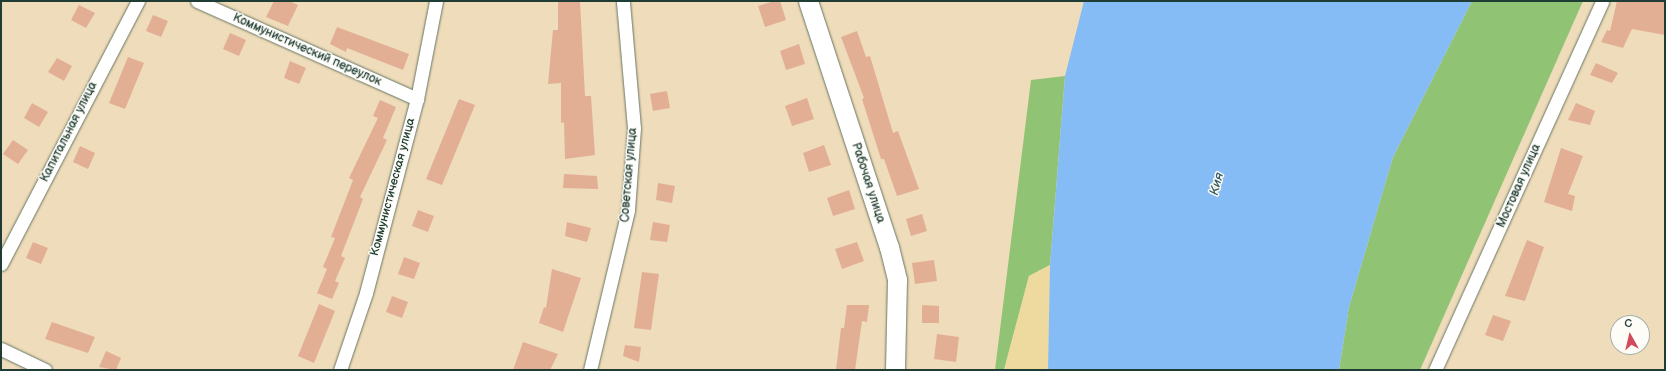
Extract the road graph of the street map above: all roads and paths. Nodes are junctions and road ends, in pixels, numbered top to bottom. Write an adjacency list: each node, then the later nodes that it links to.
1 (138, 1): 8 (street, Капитальная улица)
2 (198, 1): 7 (street, Коммунистический переулок)
3 (436, 1): 7 (street, Коммунистическая улица)
4 (623, 1): 12 (street, Советская улица)
5 (808, 1): 13 (main road, Рабочая улица)
6 (1602, 1): 14 (street, Мостовая улица)
7 (416, 99): 11 (street, Коммунистическая улица)
8 (1, 264)
9 (1, 349): 10 (street)
10 (45, 370)
11 (340, 370)
12 (590, 370)
13 (895, 370)
14 (1435, 370)

